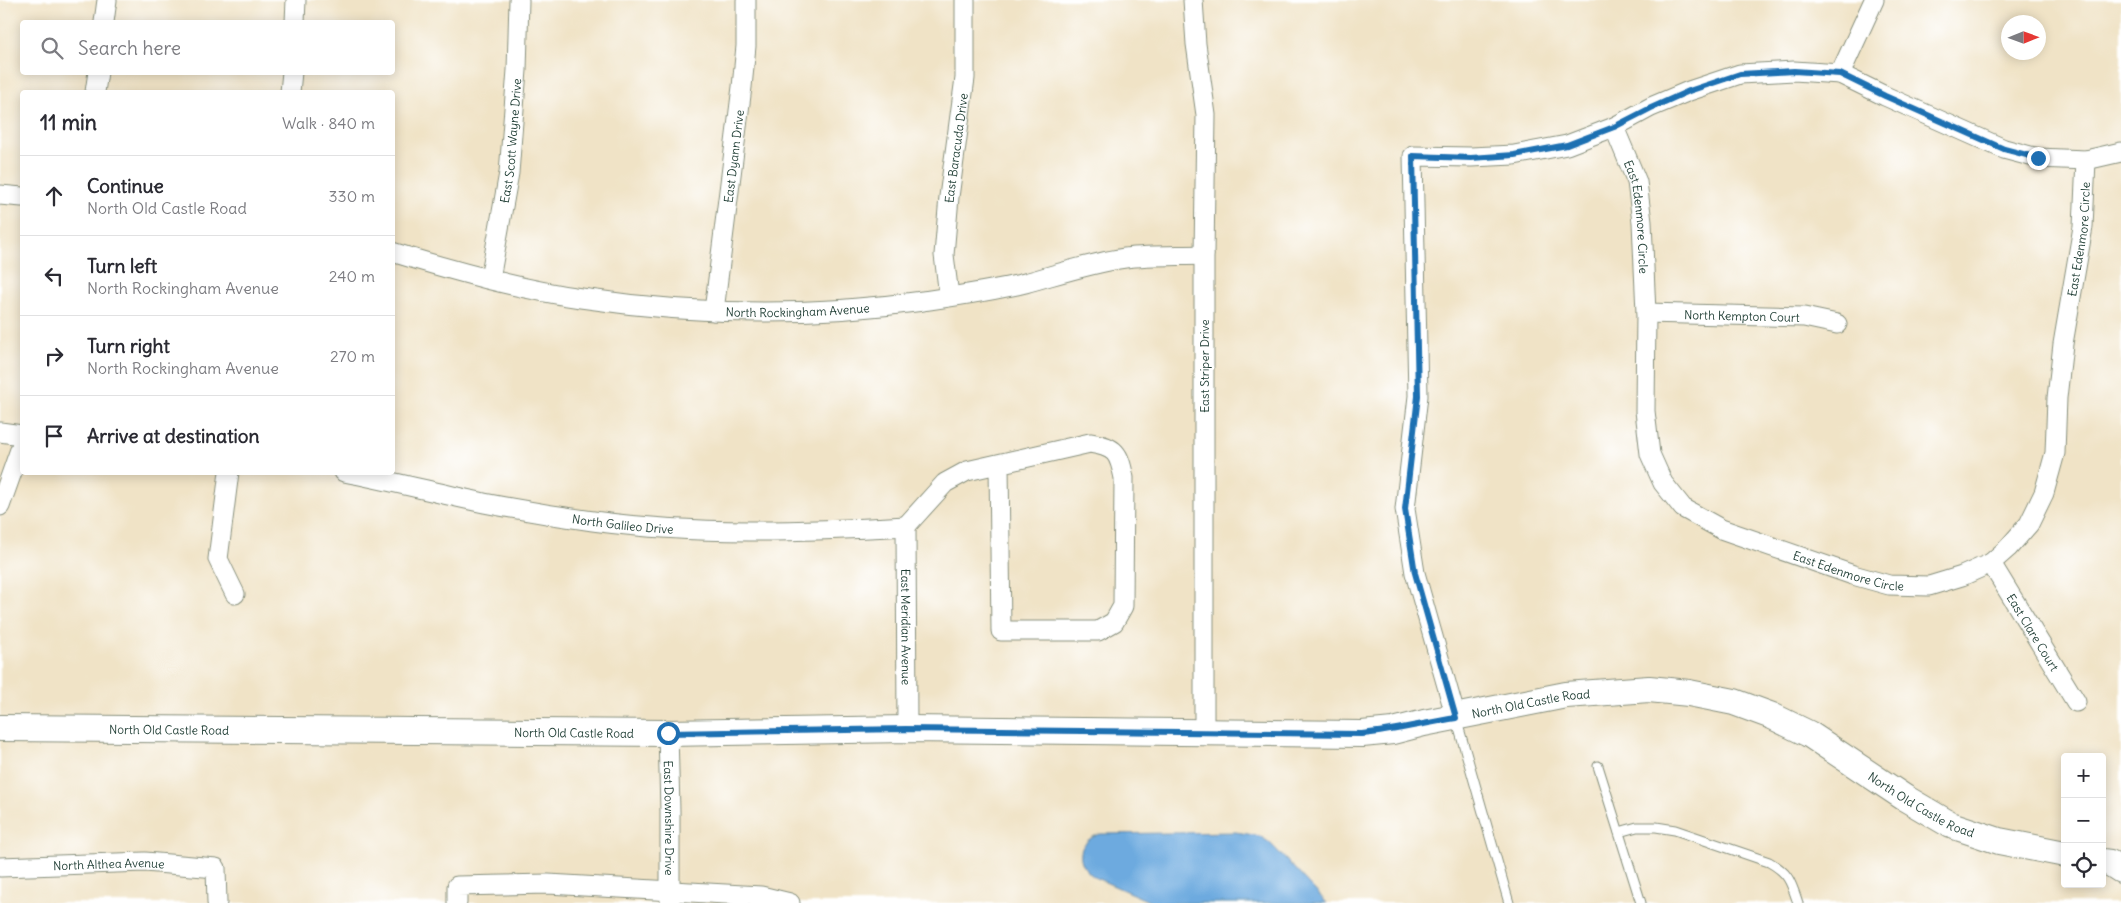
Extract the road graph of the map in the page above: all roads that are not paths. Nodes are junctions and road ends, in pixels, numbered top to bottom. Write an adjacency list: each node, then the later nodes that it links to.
1 (107, 0): 8 (street)
2 (296, 0): 9 (street)
3 (519, 0): 22 (street, East Scott Wayne Drive)
4 (746, 0): 24 (street, East Dyann Drive)
5 (965, 0): 23 (street, East Baracuda Drive)
6 (1193, 0): 21 (street, East Striper Drive)
7 (1874, 0): 10 (street)
8 (104, 20)
9 (295, 20)
10 (1840, 74): 15 (street); 17 (street)
11 (98, 75): 13 (street)
12 (292, 75): 14 (street)
13 (95, 90)
14 (290, 90)
15 (1614, 127): 25 (street, East Edenmore Circle); 38 (street)
16 (2121, 152): 17 (street)
17 (2086, 160): 35 (street, East Edenmore Circle)
18 (0, 195): 19 (street)
19 (20, 198)
20 (395, 253): 22 (street, North Rockingham Avenue)
21 (1204, 255): 23 (street, North Rockingham Avenue); 41 (street, East Striper Drive)
22 (490, 280): 24 (street, North Rockingham Avenue)
23 (949, 296): 24 (street, North Rockingham Avenue)
24 (714, 311)
25 (1646, 313): 26 (street, North Kempton Court); 35 (street, East Edenmore Circle)
26 (1837, 324)
27 (0, 432): 28 (street)
28 (20, 435)
29 (20, 450): 33 (street)
30 (999, 464): 30 (street); 34 (street)
31 (229, 475): 36 (street)
32 (360, 475): 34 (street, North Galileo Drive)
33 (0, 506)
34 (906, 526): 40 (street, East Meridian Avenue)
35 (1991, 563): 37 (street, East Clare Court)
36 (234, 594)
37 (2076, 702)
38 (1456, 718): 41 (street, North Old Castle Road); 45 (street, North Old Castle Road); 51 (lane)
39 (0, 728): 42 (street, North Old Castle Road)
40 (906, 729): 41 (street, North Old Castle Road); 42 (street, North Old Castle Road)
41 (1204, 732)
42 (668, 733): 48 (street, East Downshire Drive)
43 (1598, 766): 44 (lane)
44 (1619, 832): 52 (lane); 53 (lane)
45 (2061, 853)
46 (0, 866): 49 (street, North Althea Avenue)
47 (457, 895): 48 (street)
48 (670, 896): 50 (street)
49 (217, 903)
50 (790, 903)
51 (1510, 903)
52 (1641, 903)
53 (1798, 903)

